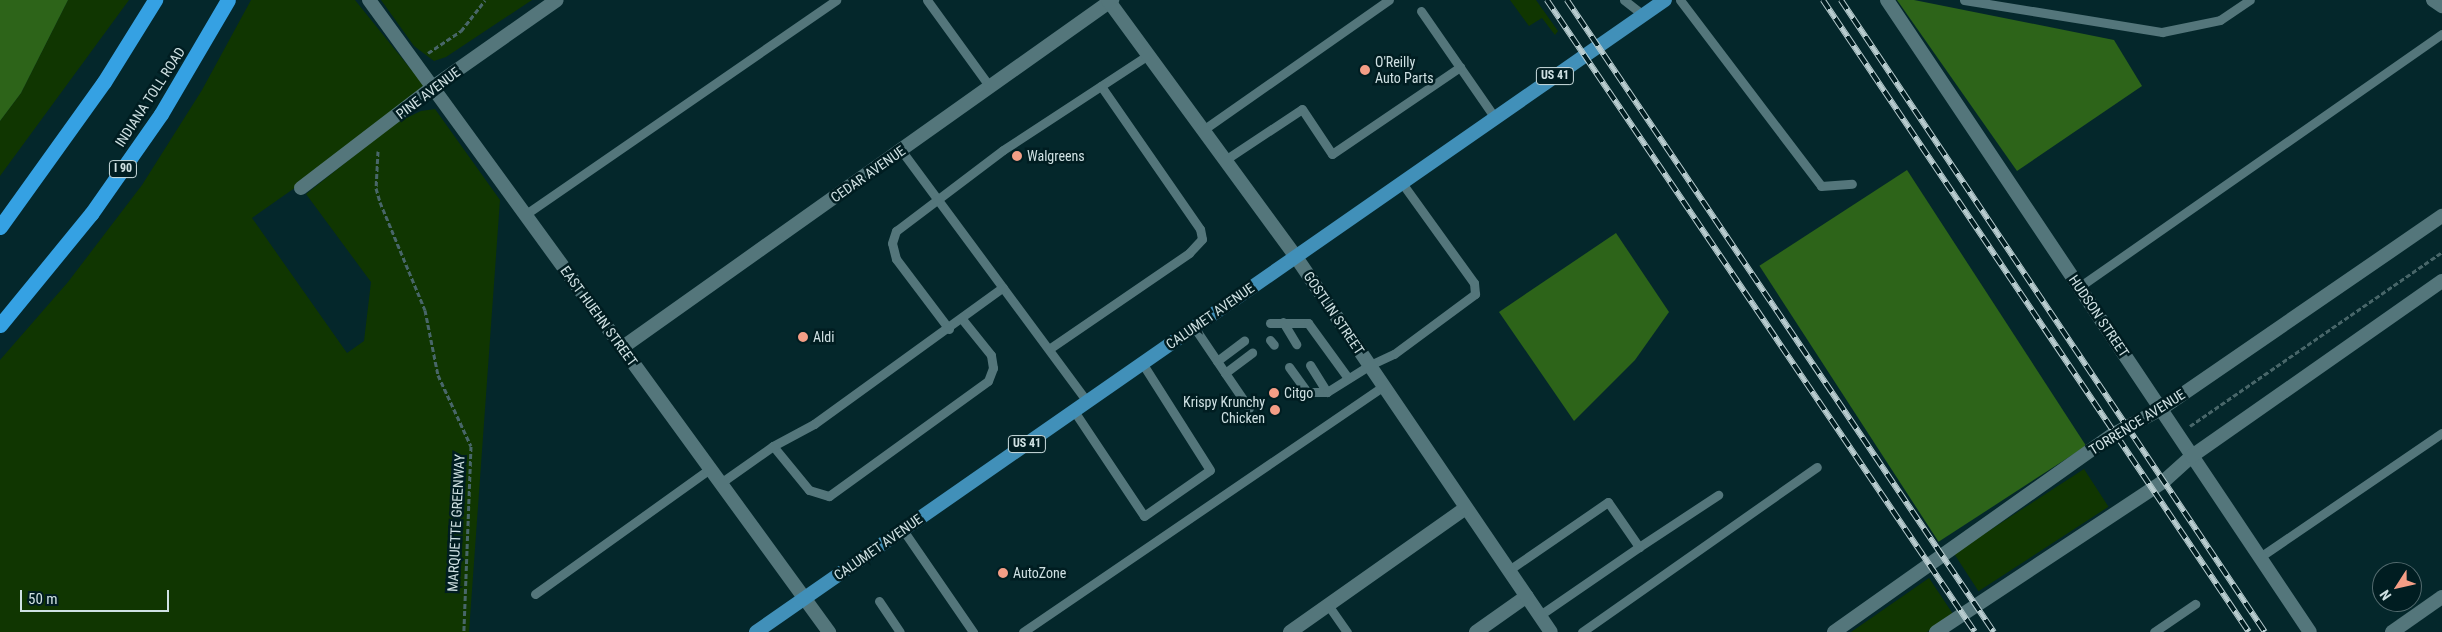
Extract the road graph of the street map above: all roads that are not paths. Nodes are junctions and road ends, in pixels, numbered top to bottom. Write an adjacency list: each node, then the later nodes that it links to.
1 (155, 0): 35 (highway)
2 (228, 0): 41 (highway, INDIANA TOLL ROAD / I 90)
3 (369, 0): 23 (street, EAST HUEHN STREET)
4 (557, 0): 23 (street, PINE AVENUE)
5 (836, 0): 33 (lane)
6 (927, 0): 24 (lane)
7 (1389, 0): 26 (lane)
8 (1624, 0): 18 (lane)
9 (1664, 0): 18 (main road, CALUMET AVENUE / US 41)
10 (1680, 0): 30 (lane)
11 (1887, 0): 39 (street, HUDSON STREET)
12 (1964, 0): 13 (lane)
13 (2250, 0)
14 (2433, 0): 16 (street)
15 (1110, 1): 20 (street, GOSTLIN STREET); 24 (street, CEDAR AVENUE)
16 (2442, 6)
17 (1421, 11): 21 (lane)
18 (1643, 15): 25 (main road, CALUMET AVENUE / US 41)
19 (2442, 34): 39 (lane)
20 (1148, 55): 22 (lane); 26 (street, GOSTLIN STREET)
21 (1460, 67): 25 (lane); 28 (lane)
22 (1101, 86): 32 (lane); 47 (lane)
23 (432, 87): 31 (street, PINE AVENUE); 33 (street, EAST HUEHN STREET)
24 (990, 87): 27 (street, CEDAR AVENUE)
25 (1495, 118): 29 (main road, CALUMET AVENUE / US 41)
26 (1203, 130): 28 (street, GOSTLIN STREET)
27 (901, 150): 32 (lane); 46 (street, CEDAR AVENUE)
28 (1225, 160): 36 (street, GOSTLIN STREET)
29 (1402, 183): 36 (main road, CALUMET AVENUE / US 41); 52 (lane)
30 (1852, 184)
31 (301, 188)
32 (936, 198): 38 (lane); 43 (lane)
33 (526, 214): 46 (street, EAST HUEHN STREET)
34 (2442, 216): 60 (street, TORRENCE AVENUE)
35 (0, 227)
36 (1296, 256): 42 (main road, CALUMET AVENUE / US 41); 52 (street, GOSTLIN STREET)
37 (2442, 281): 64 (street)
38 (1003, 287): 40 (lane); 47 (lane)
39 (2079, 287): 60 (street, HUDSON STREET)
40 (962, 318): 43 (lane); 63 (lane)
41 (0, 325)
42 (1194, 328): 49 (lane); 50 (main road, CALUMET AVENUE / US 41)
43 (949, 329): 63 (lane)
44 (1244, 341): 49 (lane)
45 (1296, 344): 55 (lane)
46 (623, 347): 66 (street, EAST HUEHN STREET)
47 (1048, 349): 58 (lane)
48 (1252, 353): 54 (lane)
49 (1217, 360): 54 (lane)
50 (1142, 363): 58 (main road, CALUMET AVENUE / US 41); 61 (lane)
51 (1310, 365): 57 (lane)
52 (1370, 365): 55 (lane); 56 (street, GOSTLIN STREET)
53 (1289, 367): 57 (lane)
54 (1225, 373): 59 (lane)
55 (1348, 378): 57 (lane)
56 (1384, 386): 69 (street, GOSTLIN STREET); 86 (lane)
57 (1328, 392)
58 (1087, 401): 61 (main road, CALUMET AVENUE / US 41)
59 (1249, 408)
60 (2161, 409): 64 (street, HUDSON STREET); 92 (street, TORRENCE AVENUE)
61 (1074, 411): 70 (main road, CALUMET AVENUE / US 41)
62 (2442, 433): 72 (lane)
63 (773, 446): 67 (lane)
64 (2192, 456): 72 (street, HUDSON STREET); 93 (street)
65 (1817, 467): 91 (lane)
66 (711, 468): 67 (street, EAST HUEHN STREET); 74 (lane)
67 (722, 482): 76 (street, EAST HUEHN STREET)
68 (1718, 495): 71 (lane)
69 (1466, 508): 73 (street, GOSTLIN STREET); 80 (street)
70 (903, 530): 76 (main road, CALUMET AVENUE / US 41); 85 (lane)
71 (1639, 548): 73 (lane); 81 (lane)
72 (2260, 557): 95 (street, HUDSON STREET)
73 (1509, 570): 75 (street, GOSTLIN STREET)
74 (534, 594)
75 (1527, 596): 81 (street, GOSTLIN STREET); 89 (street)
76 (806, 597): 82 (main road, CALUMET AVENUE / US 41); 83 (street, EAST HUEHN STREET)
77 (2442, 597): 96 (street)
78 (879, 601): 84 (lane)
79 (2195, 604): 94 (lane)
80 (1328, 605): 87 (street); 88 (lane)
81 (1540, 615): 90 (street, GOSTLIN STREET)
82 (756, 632)
83 (829, 632)
84 (900, 632)
85 (973, 632)
86 (1023, 632)
87 (1290, 632)
88 (1347, 632)
89 (1476, 632)
90 (1551, 632)
91 (1582, 632)
92 (1834, 632)
93 (1936, 632)
94 (2154, 632)
95 (2310, 632)
96 (2392, 632)

